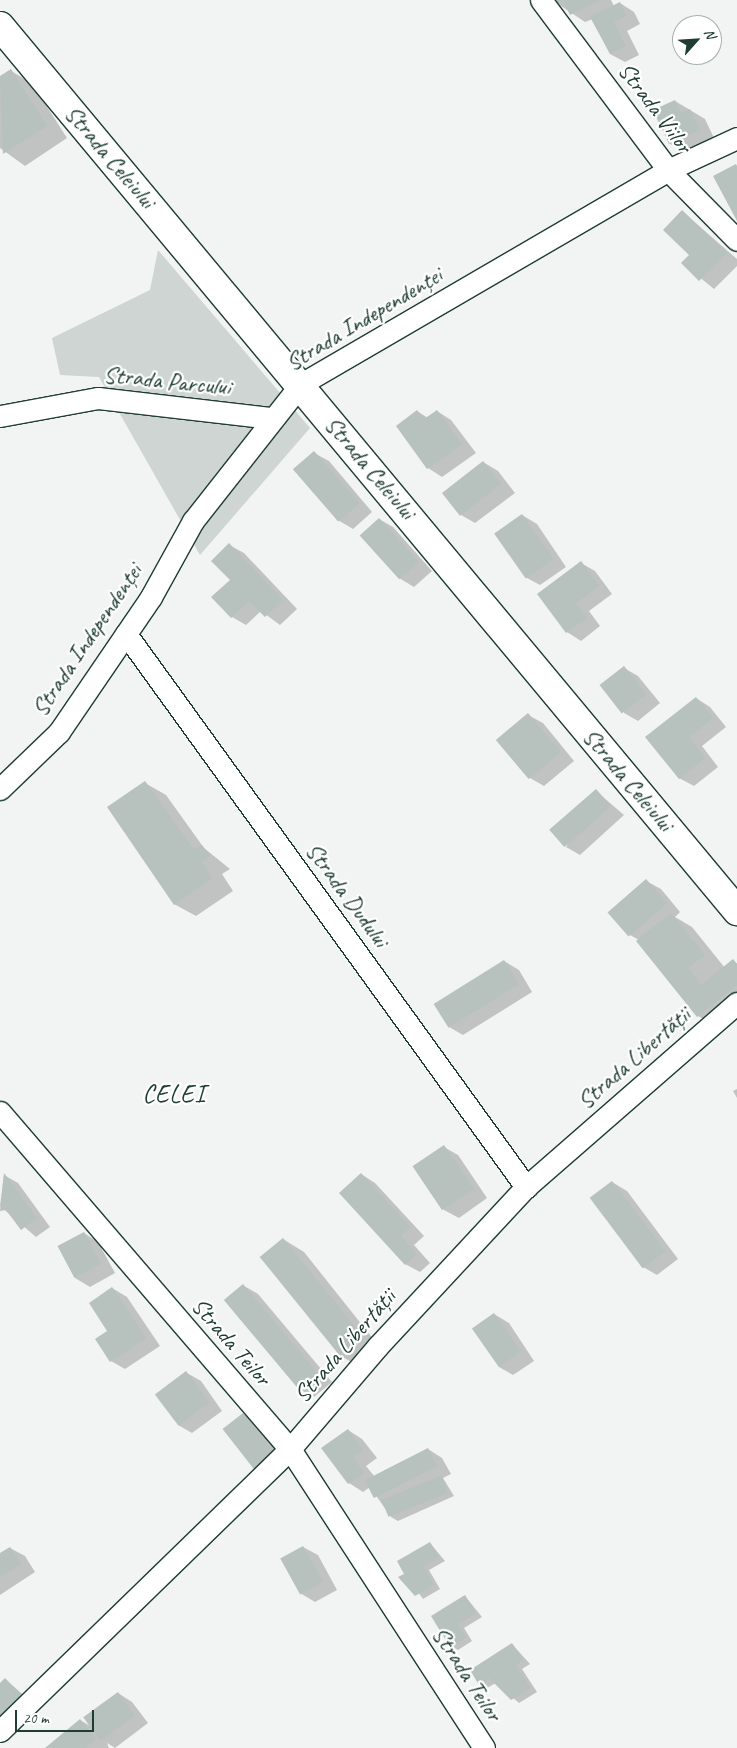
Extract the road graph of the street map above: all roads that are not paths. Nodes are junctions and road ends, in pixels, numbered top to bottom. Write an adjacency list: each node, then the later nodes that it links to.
1 (541, 0): 4 (street, Strada Viilor)
2 (0, 26): 6 (main road, Strada Celeiului)
3 (737, 138): 4 (street, Strada Independenței)
4 (668, 170): 5 (street, Strada Viilor); 6 (street, Strada Independenței)
5 (737, 240)
6 (301, 384): 8 (street, Strada Independenței); 11 (main road, Strada Celeiului)
7 (0, 416): 8 (street, Strada Parcului)
8 (270, 418): 9 (street, Strada Independenței)
9 (126, 634): 10 (street, Strada Independenței); 14 (street, Strada Dudului)
10 (0, 789)
11 (737, 911)
12 (737, 1003): 14 (street, Strada Libertății)
13 (0, 1112): 15 (street, Strada Teilor)
14 (526, 1187): 15 (street, Strada Libertății)
15 (290, 1449): 16 (street, Strada Libertății); 17 (street, Strada Teilor)
16 (0, 1731)
17 (484, 1748)

